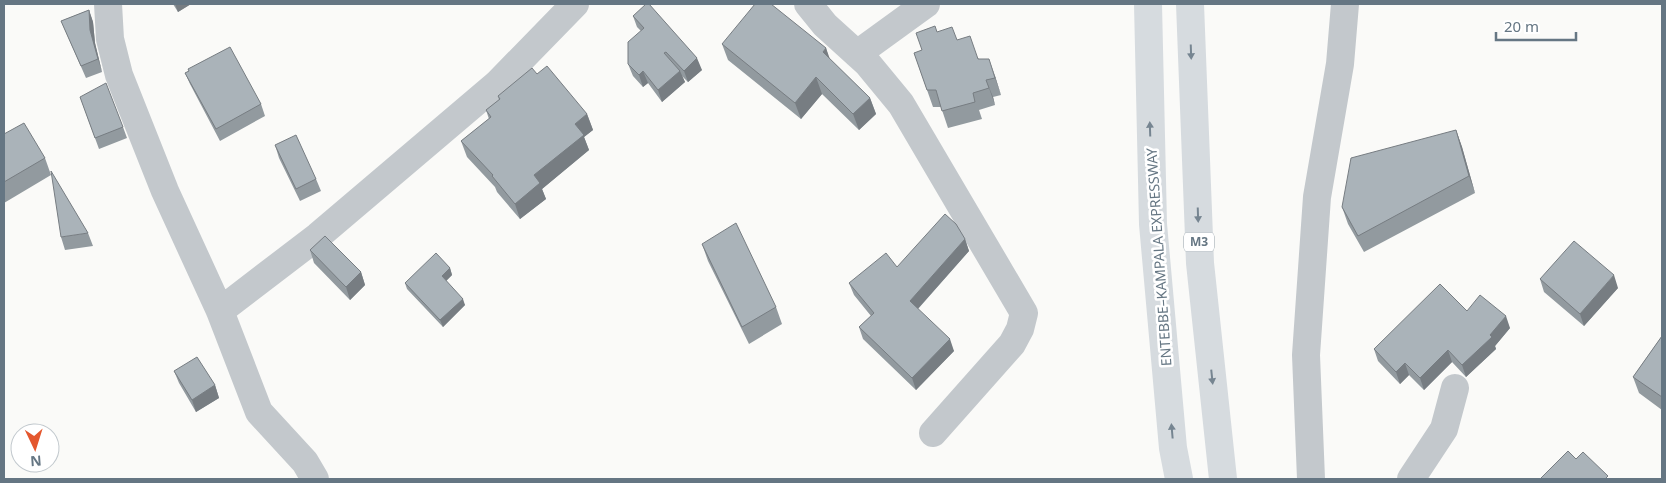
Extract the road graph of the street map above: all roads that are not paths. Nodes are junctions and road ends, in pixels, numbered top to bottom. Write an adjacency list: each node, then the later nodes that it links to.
1 (108, 4): 9 (street)
2 (575, 4): 9 (street)
3 (808, 4): 8 (street)
4 (926, 4): 8 (street)
5 (1148, 4): 13 (highway, ENTEBBE–KAMPALA EXPRESSWAY, one-way to 5)
6 (1190, 4): 14 (highway, M3, one-way to 14)
7 (1345, 4): 15 (street)
8 (857, 54): 11 (street)
9 (220, 311): 12 (street)
10 (1455, 388): 16 (street)
11 (932, 433)
12 (315, 479)
13 (1179, 479)
14 (1223, 479)
15 (1311, 479)
16 (1411, 479)

